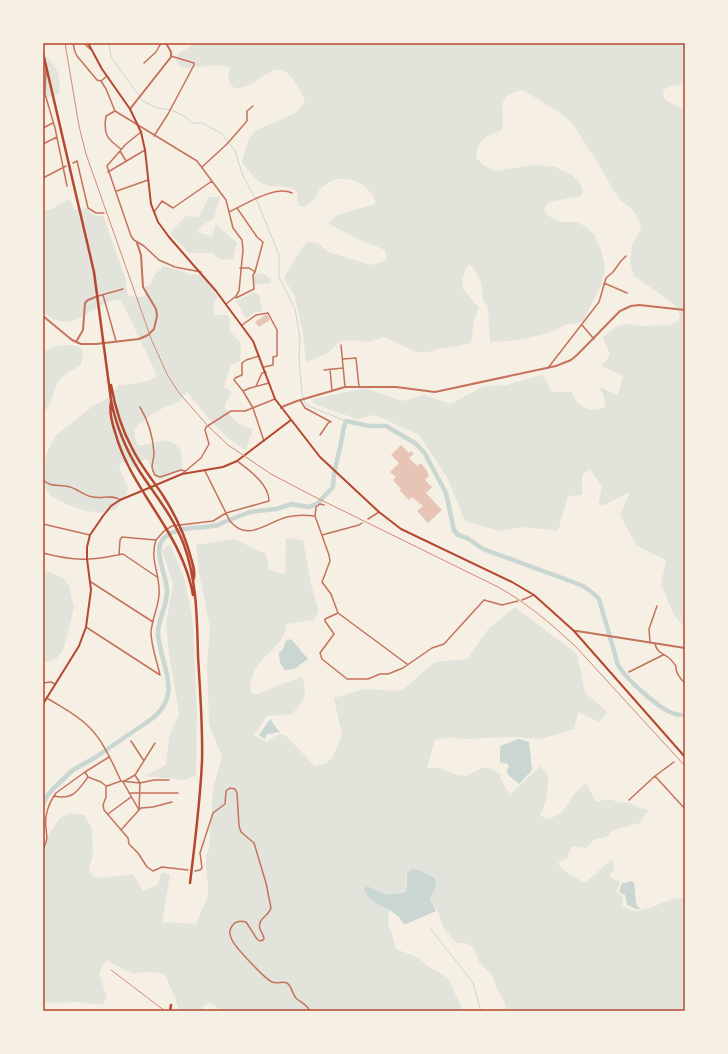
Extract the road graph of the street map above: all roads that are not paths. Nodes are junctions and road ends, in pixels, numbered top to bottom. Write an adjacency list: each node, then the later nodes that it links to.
1 (73, 43): 12 (street)
2 (84, 43): 6 (street)
3 (88, 43): 6 (main road)
4 (161, 43): 9 (street)
5 (166, 43): 8 (street)
6 (90, 49): 11 (main road)
7 (43, 53): 10 (highway)
8 (171, 56): 14 (street); 20 (street)
9 (144, 63)
10 (46, 66): 16 (street); 50 (highway)
11 (107, 76): 12 (street); 14 (main road)
12 (101, 81): 15 (street)
13 (253, 106): 29 (street)
14 (130, 109): 17 (main road)
15 (115, 111): 17 (street); 23 (street)
16 (53, 123): 18 (street); 21 (street)
17 (138, 126): 19 (main road); 20 (street)
18 (43, 128)
19 (141, 132): 23 (street); 24 (main road)
20 (154, 136): 29 (street)
21 (57, 137): 22 (street); 28 (street)
22 (43, 144)
23 (120, 150): 25 (street); 30 (street)
24 (145, 150): 25 (street); 32 (main road)
25 (126, 161): 30 (street)
26 (73, 163): 39 (street)
27 (66, 166): 28 (street)
28 (63, 168): 31 (street); 34 (street)
29 (202, 168): 33 (street)
30 (108, 172): 35 (street)
31 (43, 178)
32 (148, 180): 35 (street); 40 (main road)
33 (212, 181): 38 (street); 40 (street)
34 (67, 186)
35 (117, 191): 41 (street)
36 (292, 192): 37 (street)
37 (237, 208): 38 (street); 45 (street)
38 (229, 212): 43 (street)
39 (104, 213)
40 (154, 213): 44 (main road)
41 (137, 243): 44 (street); 59 (street)
42 (626, 256): 46 (street)
43 (240, 268): 45 (street); 51 (street)
44 (201, 272): 52 (main road)
45 (255, 272): 51 (street)
46 (604, 283): 48 (street); 56 (street)
47 (123, 289): 49 (street)
48 (627, 293)
49 (103, 295): 50 (street); 59 (street)
50 (98, 296): 58 (street); 64 (highway)
51 (234, 298): 52 (street)
52 (226, 304): 55 (main road)
53 (685, 310): 57 (street)
54 (43, 316): 58 (street)
55 (242, 325): 61 (main road); 63 (street)
56 (582, 325): 57 (street); 66 (street)
57 (594, 338): 66 (street)
58 (76, 342): 59 (street)
59 (115, 342)
60 (342, 345): 62 (street)
61 (260, 356): 63 (main road); 74 (street)
62 (343, 360): 65 (street); 73 (street)
63 (264, 367): 69 (main road)
64 (107, 368): 77 (highway); 90 (highway)
65 (343, 368): 67 (street); 72 (street)
66 (547, 368): 73 (street)
67 (330, 369): 68 (street); 75 (street)
68 (324, 370)
69 (266, 372): 70 (main road); 71 (street)
70 (269, 383): 71 (street); 76 (main road)
71 (256, 386): 74 (street)
72 (345, 387): 73 (street); 75 (street)
73 (359, 387)
74 (244, 391): 80 (street)
75 (332, 391): 78 (street)
76 (275, 399): 80 (street); 81 (main road)
77 (111, 400): 91 (highway); 108 (highway)
78 (301, 400): 81 (street); 83 (street)
79 (140, 407): 87 (street)
80 (253, 408): 84 (street); 87 (street)
81 (281, 408): 82 (main road)
82 (291, 420): 84 (main road); 94 (main road)
83 (320, 435)
84 (264, 441): 85 (main road)
85 (237, 461): 86 (main road); 95 (street)
86 (204, 470): 88 (main road); 95 (street)
87 (185, 471): 88 (street)
88 (182, 474): 90 (main road)
89 (43, 480): 92 (street)
90 (156, 485): 91 (main road); 108 (highway)
91 (142, 491): 92 (main road); 114 (highway)
92 (120, 500): 100 (main road)
93 (324, 505): 96 (street)
94 (379, 512): 97 (street); 109 (main road)
95 (226, 513): 96 (street); 102 (street)
96 (315, 516): 101 (street)
97 (368, 519)
98 (362, 523): 101 (street)
99 (43, 524): 100 (street)
100 (90, 535): 105 (main road)
101 (322, 535): 113 (street)
102 (156, 540): 104 (street); 106 (street)
103 (43, 554): 105 (street)
104 (119, 555): 105 (street); 106 (street)
105 (87, 559): 107 (main road)
106 (157, 577): 115 (street)
107 (91, 582): 115 (street); 116 (main road)
108 (193, 582): 114 (highway)
109 (534, 595): 110 (street); 117 (main road)
110 (522, 600)
111 (518, 601): 122 (street)
112 (657, 606): 118 (street)
113 (338, 613): 122 (street); 122 (street)
114 (196, 618): 159 (highway)
115 (153, 622): 116 (street)
116 (86, 627): 126 (main road)
117 (574, 631): 118 (street); 132 (main road)
118 (650, 643): 119 (street)
119 (655, 644): 120 (street); 121 (street)
120 (685, 648)
121 (663, 655): 123 (street); 125 (street)
122 (407, 664)
123 (629, 672)
124 (43, 683): 126 (street)
125 (685, 683)
126 (55, 684): 127 (main road)
127 (47, 698): 128 (main road); 131 (street)
128 (43, 704)
129 (131, 741): 133 (street)
130 (155, 743): 133 (street)
131 (109, 756): 135 (street); 140 (street)
132 (685, 757)
133 (144, 761): 136 (street)
134 (674, 762): 137 (street)
135 (85, 772): 138 (street); 146 (street)
136 (135, 775): 140 (street); 141 (street)
137 (655, 776): 148 (street); 150 (street)
138 (88, 777): 142 (street); 146 (street)
139 (169, 780): 141 (street)
140 (122, 781): 141 (street); 142 (street); 144 (street)
141 (140, 783): 143 (street)
142 (106, 786): 152 (street)
143 (139, 792): 144 (street); 145 (street); 151 (street)
144 (129, 793): 147 (street)
145 (178, 793)
146 (54, 796): 154 (street)
147 (131, 797): 151 (street); 152 (street)
148 (629, 800)
149 (172, 802): 151 (street)
150 (685, 809)
151 (139, 810): 155 (street)
152 (108, 814): 155 (street)
153 (43, 827): 154 (street)
154 (46, 829): 156 (street)
155 (121, 830): 157 (street)
156 (43, 849)
157 (188, 870)
158 (195, 871): 162 (street)
159 (190, 883)
160 (170, 1005): 161 (highway)
161 (170, 1011)
162 (310, 1011)

